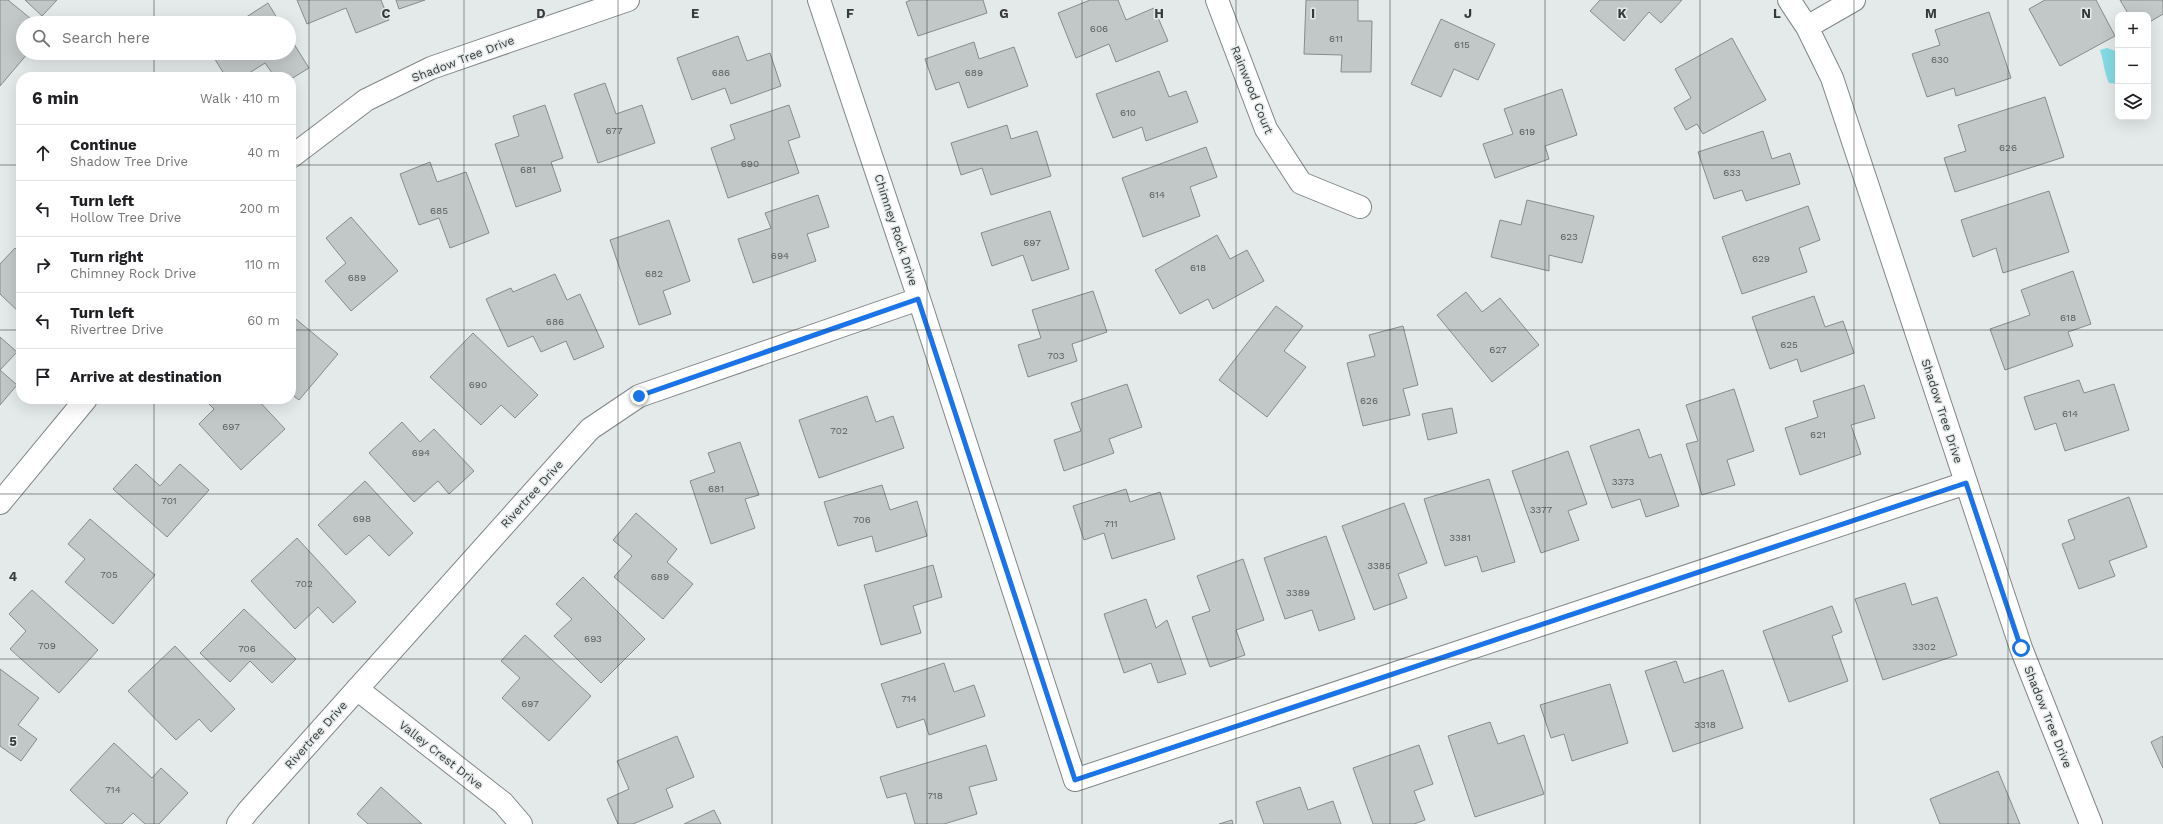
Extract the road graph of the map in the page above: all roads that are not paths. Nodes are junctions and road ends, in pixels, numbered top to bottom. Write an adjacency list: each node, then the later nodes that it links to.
1 (628, 0): 7 (street, Shadow Tree Drive)
2 (819, 0): 9 (street, Chimney Rock Drive)
3 (1217, 0): 8 (street, Rainwood Court)
4 (1789, 0): 6 (street, Shadow Tree Drive)
5 (1854, 0): 6 (street)
6 (1807, 27): 11 (street, Shadow Tree Drive)
7 (296, 153)
8 (1360, 207)
9 (918, 299): 11 (street, Chimney Rock Drive); 13 (street, Rivertree Drive)
10 (82, 404): 12 (street)
11 (1966, 483): 16 (street, Shadow Tree Drive)
12 (0, 503)
13 (357, 689): 14 (street, Rivertree Drive); 15 (street, Valley Crest Drive)
14 (238, 824)
15 (521, 824)
16 (2091, 824)

